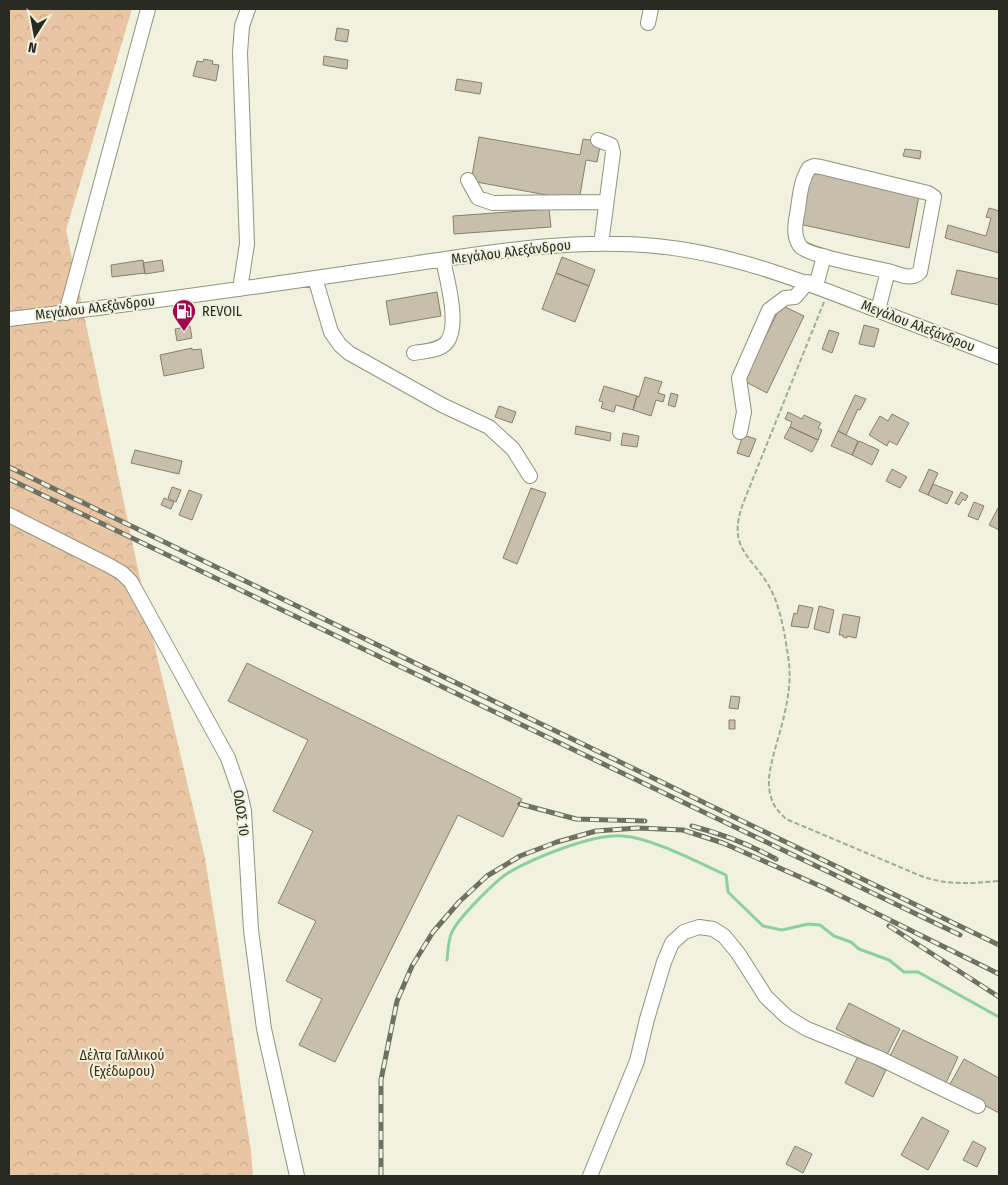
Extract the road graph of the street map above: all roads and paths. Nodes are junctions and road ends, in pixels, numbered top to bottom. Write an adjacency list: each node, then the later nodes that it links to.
1 (148, 9): 16 (street)
2 (248, 9): 14 (street)
3 (651, 9): 4 (street)
4 (648, 24)
5 (598, 140): 7 (street)
6 (468, 180): 7 (street)
7 (606, 202): 8 (street)
8 (601, 244): 10 (street, Μεγάλου Αλεξάνδρου); 13 (street, Μεγάλου Αλεξάνδρου)
9 (824, 256): 11 (street); 11 (street); 13 (street)
10 (443, 260): 12 (street, Μεγάλου Αλεξάνδρου); 18 (street)
11 (888, 271): 15 (street)
12 (315, 278): 14 (street, Μεγάλου Αλεξάνδρου); 21 (street)
13 (817, 286): 15 (street, Μεγάλου Αλεξάνδρου); 20 (street); 23 (path)
14 (240, 289): 16 (street, Μεγάλου Αλεξάνδρου)
15 (878, 310): 19 (street, Μεγάλου Αλεξάνδρου)
16 (66, 313): 17 (street, Μεγάλου Αλεξάνδρου)
17 (9, 319)
18 (414, 353)
19 (999, 357)
20 (740, 432)
21 (530, 476)
22 (9, 515): 25 (street, ΟΔΟΣ 10)
23 (999, 881)
24 (978, 1106): 26 (street)
25 (297, 1176)
26 (590, 1176)

